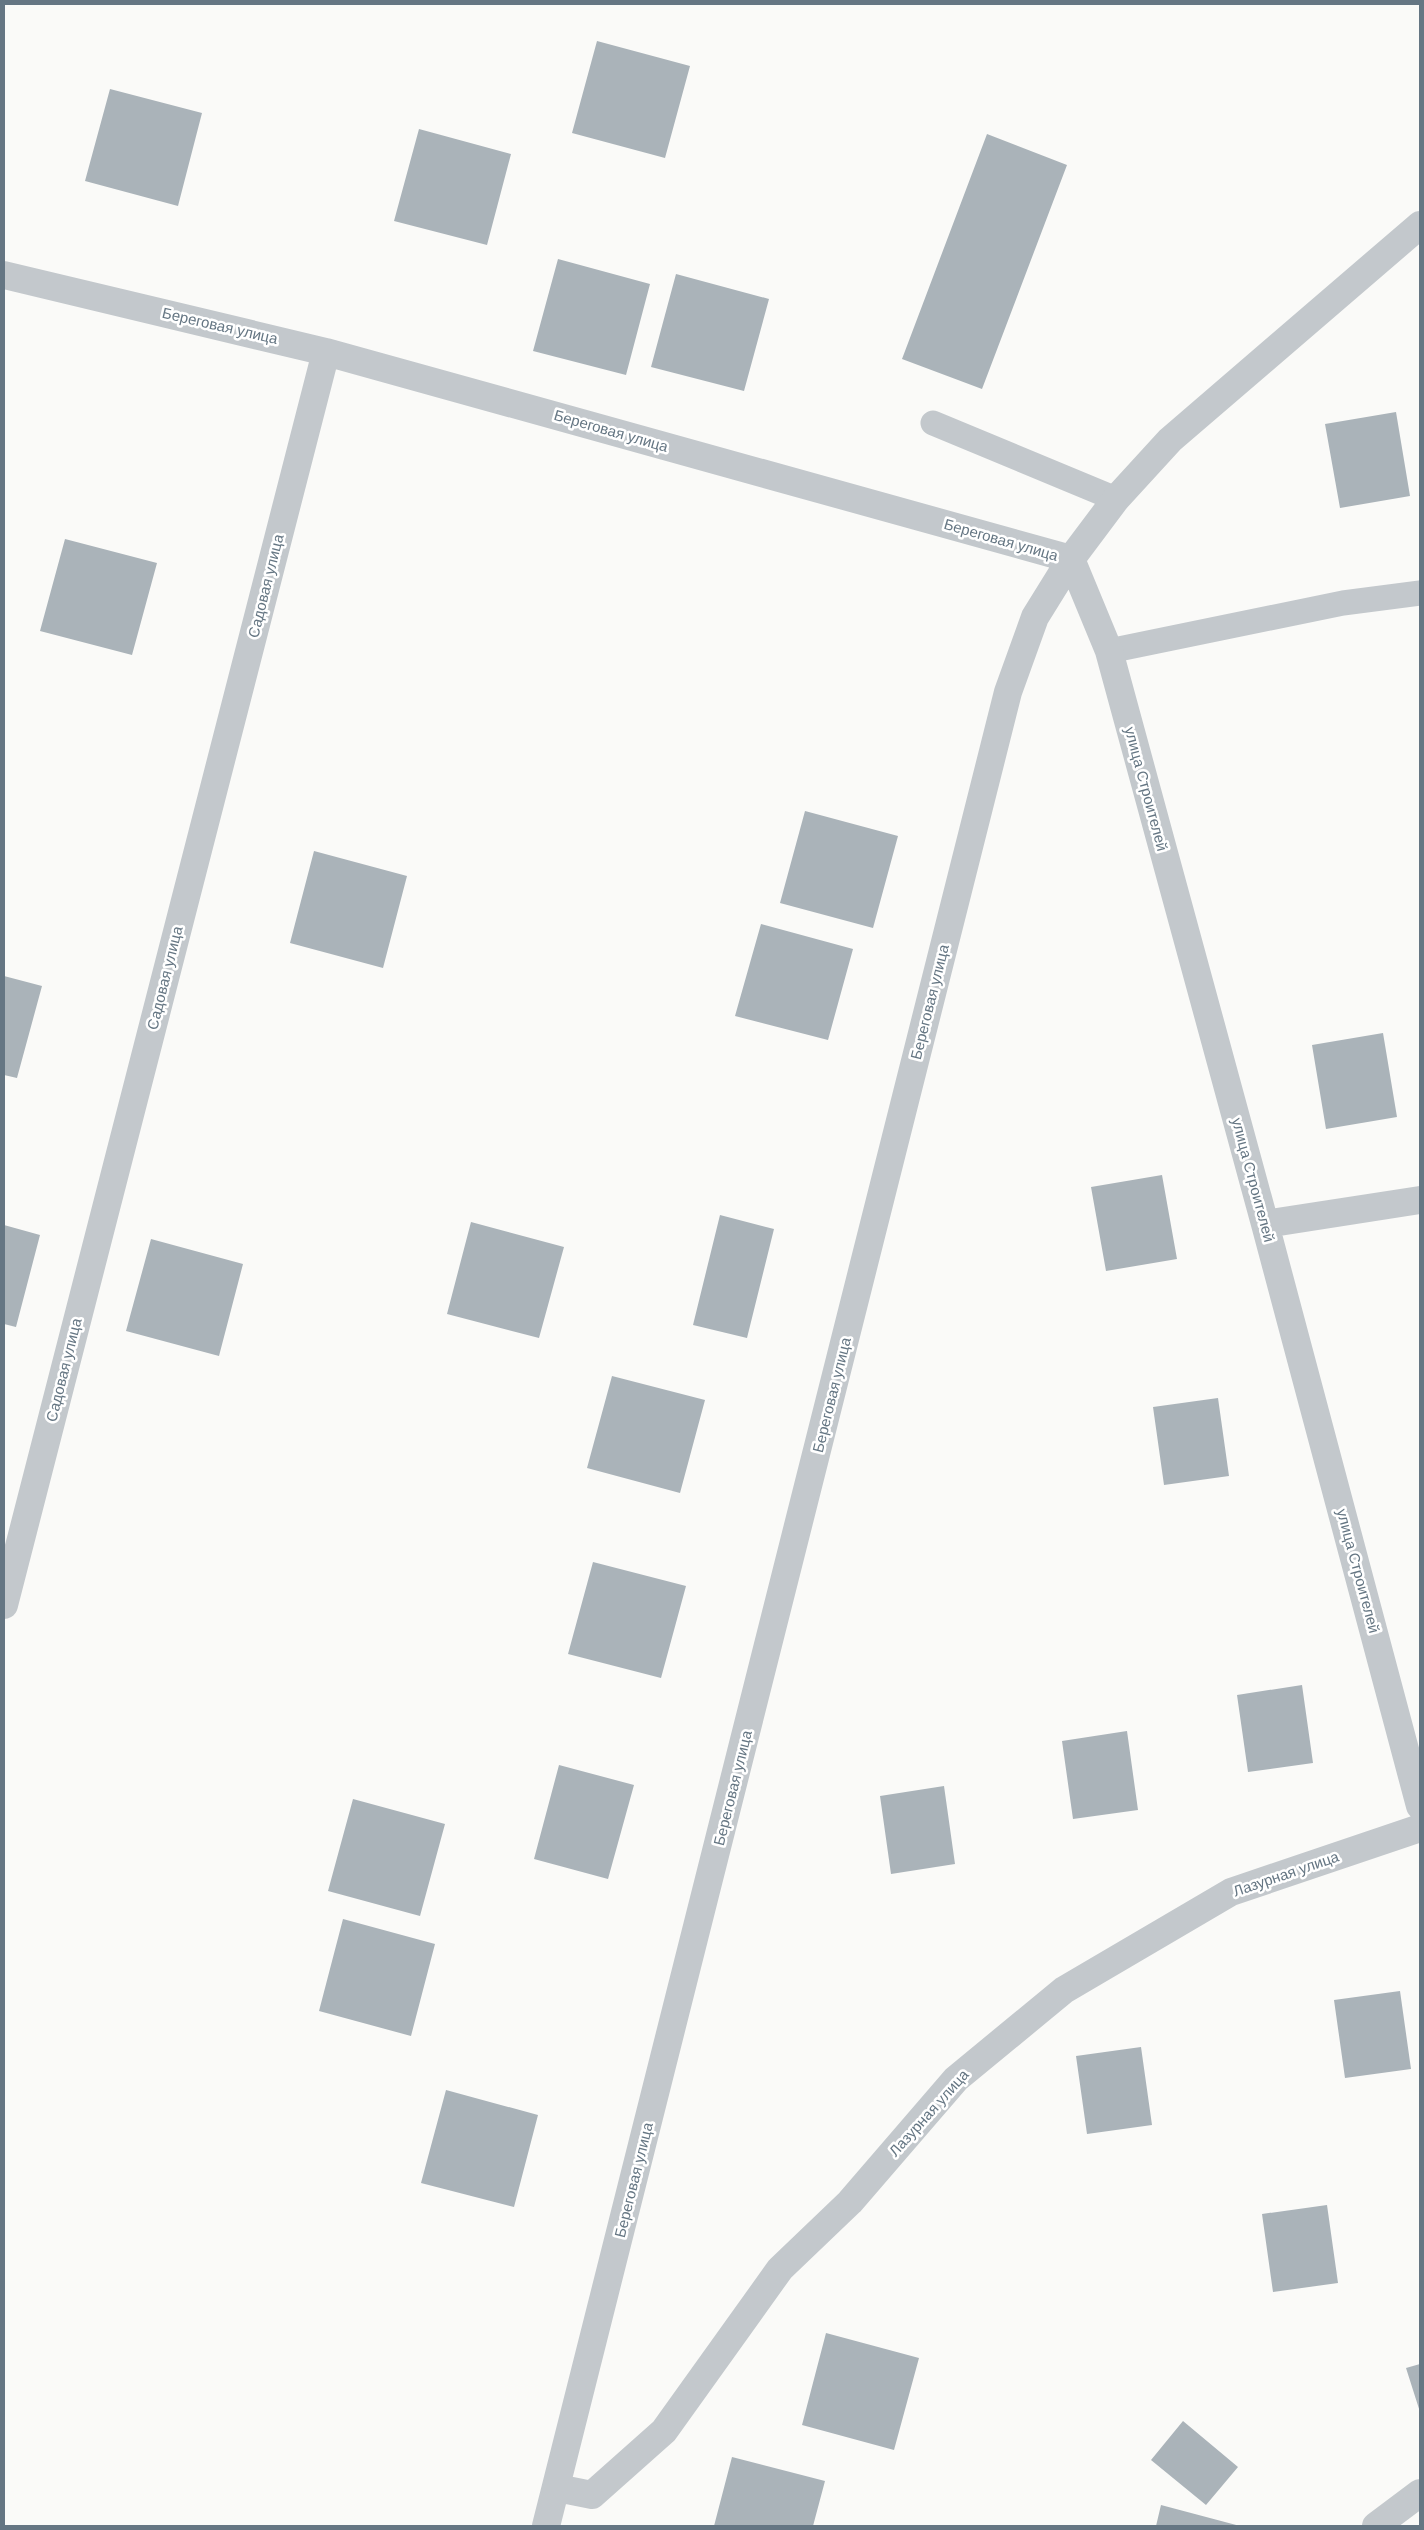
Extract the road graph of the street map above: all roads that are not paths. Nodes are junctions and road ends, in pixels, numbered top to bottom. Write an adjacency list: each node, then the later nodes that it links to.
1 (1420, 225): 5 (street)
2 (4, 275): 3 (street, Береговая улица)
3 (326, 352): 6 (street, Береговая улица); 11 (street, Садовая улица)
4 (933, 423): 5 (lane)
5 (1116, 499): 6 (street)
6 (1071, 559): 8 (street, улица Строителей); 14 (street, Береговая улица)
7 (1420, 593): 8 (lane)
8 (1109, 651): 10 (street, улица Строителей)
9 (1420, 1200): 10 (street)
10 (1265, 1224): 12 (street, улица Строителей)
11 (4, 1605)
12 (1420, 1806)
13 (1420, 1828): 14 (street, Лазурная улица)
14 (557, 2488): 16 (street, Береговая улица)
15 (1420, 2493): 17 (street)
16 (546, 2526)
17 (1376, 2526)

